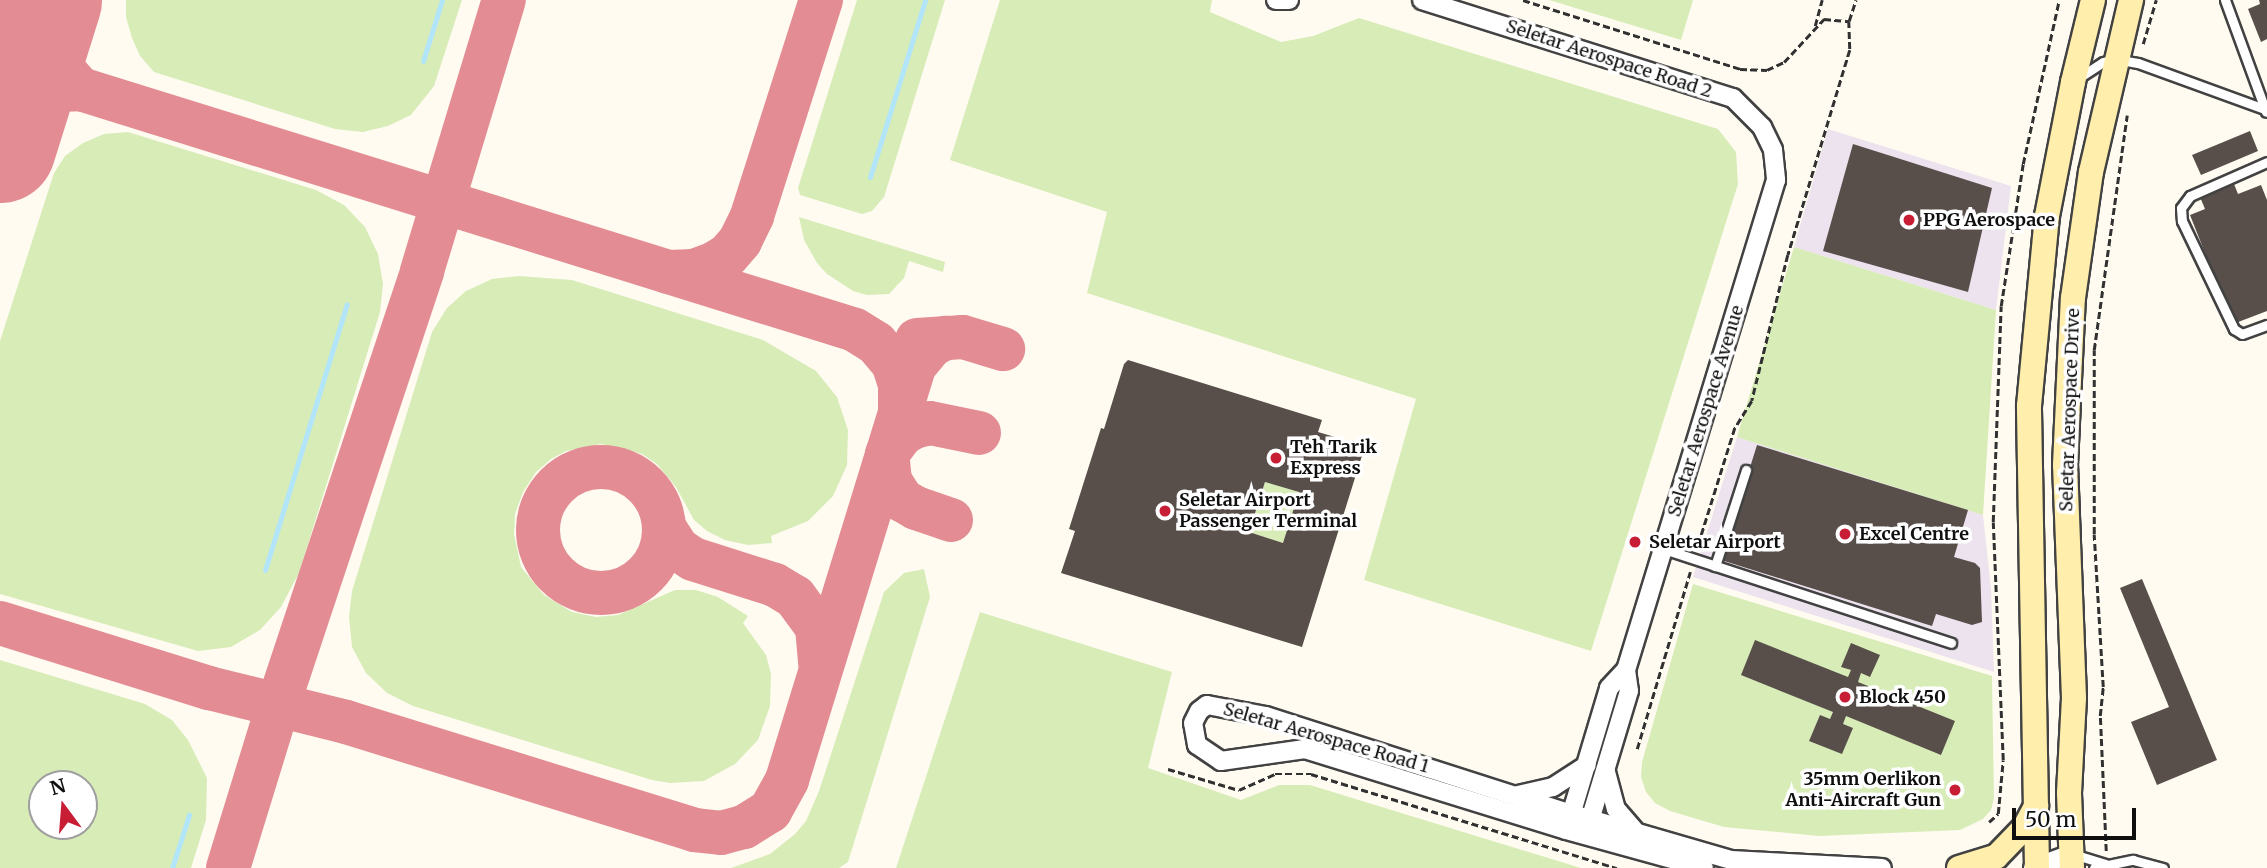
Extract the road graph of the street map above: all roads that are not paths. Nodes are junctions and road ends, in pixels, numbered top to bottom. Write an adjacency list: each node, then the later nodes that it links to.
1 (1276, 0): 2 (street)
2 (1289, 0)
3 (1422, 0): 10 (street, Seletar Aerospace Road 2)
4 (2093, 0): 8 (street, Seletar Aerospace Drive)
5 (2131, 0): 7 (street, Seletar Aerospace Drive)
6 (2225, 0): 9 (lane)
7 (2127, 61): 8 (lane); 9 (lane); 26 (street, Seletar Aerospace Drive)
8 (2073, 82): 22 (street, Seletar Aerospace Drive)
9 (2267, 111)
10 (1773, 150): 14 (street, Seletar Aerospace Avenue)
11 (2267, 162): 12 (lane)
12 (2267, 325)
13 (1745, 470): 15 (lane)
14 (1664, 549): 15 (lane); 17 (street, Seletar Aerospace Avenue)
15 (1715, 566): 16 (lane)
16 (1951, 643)
17 (1626, 670): 19 (street, Seletar Aerospace Avenue); 20 (street, Seletar Aerospace Avenue)
18 (1387, 764): 18 (street, Seletar Aerospace Road 1); 21 (street, Seletar Aerospace Road 1); 23 (street, Seletar Aerospace Road 1)
19 (1587, 765): 21 (street); 23 (street, Seletar Aerospace Avenue)
20 (1605, 769): 24 (street, Seletar Aerospace Avenue); 25 (street)
21 (1514, 795): 23 (street, Seletar Aerospace Road 1)
22 (2037, 804): 30 (street); 31 (street, Seletar Aerospace Drive)
23 (1569, 822): 24 (street, Seletar Aerospace Road 1)
24 (1588, 827): 25 (street, Seletar Aerospace Road 1); 28 (street, Seletar Aerospace Road 1)
25 (1637, 832): 29 (street, Seletar Aerospace Road 1)
26 (2072, 861): 27 (lane); 31 (street)
27 (2106, 864): 32 (lane); 33 (lane)
28 (1704, 868)
29 (1882, 868)
30 (1959, 868)
31 (2036, 868)
32 (2094, 868)
33 (2163, 868)

